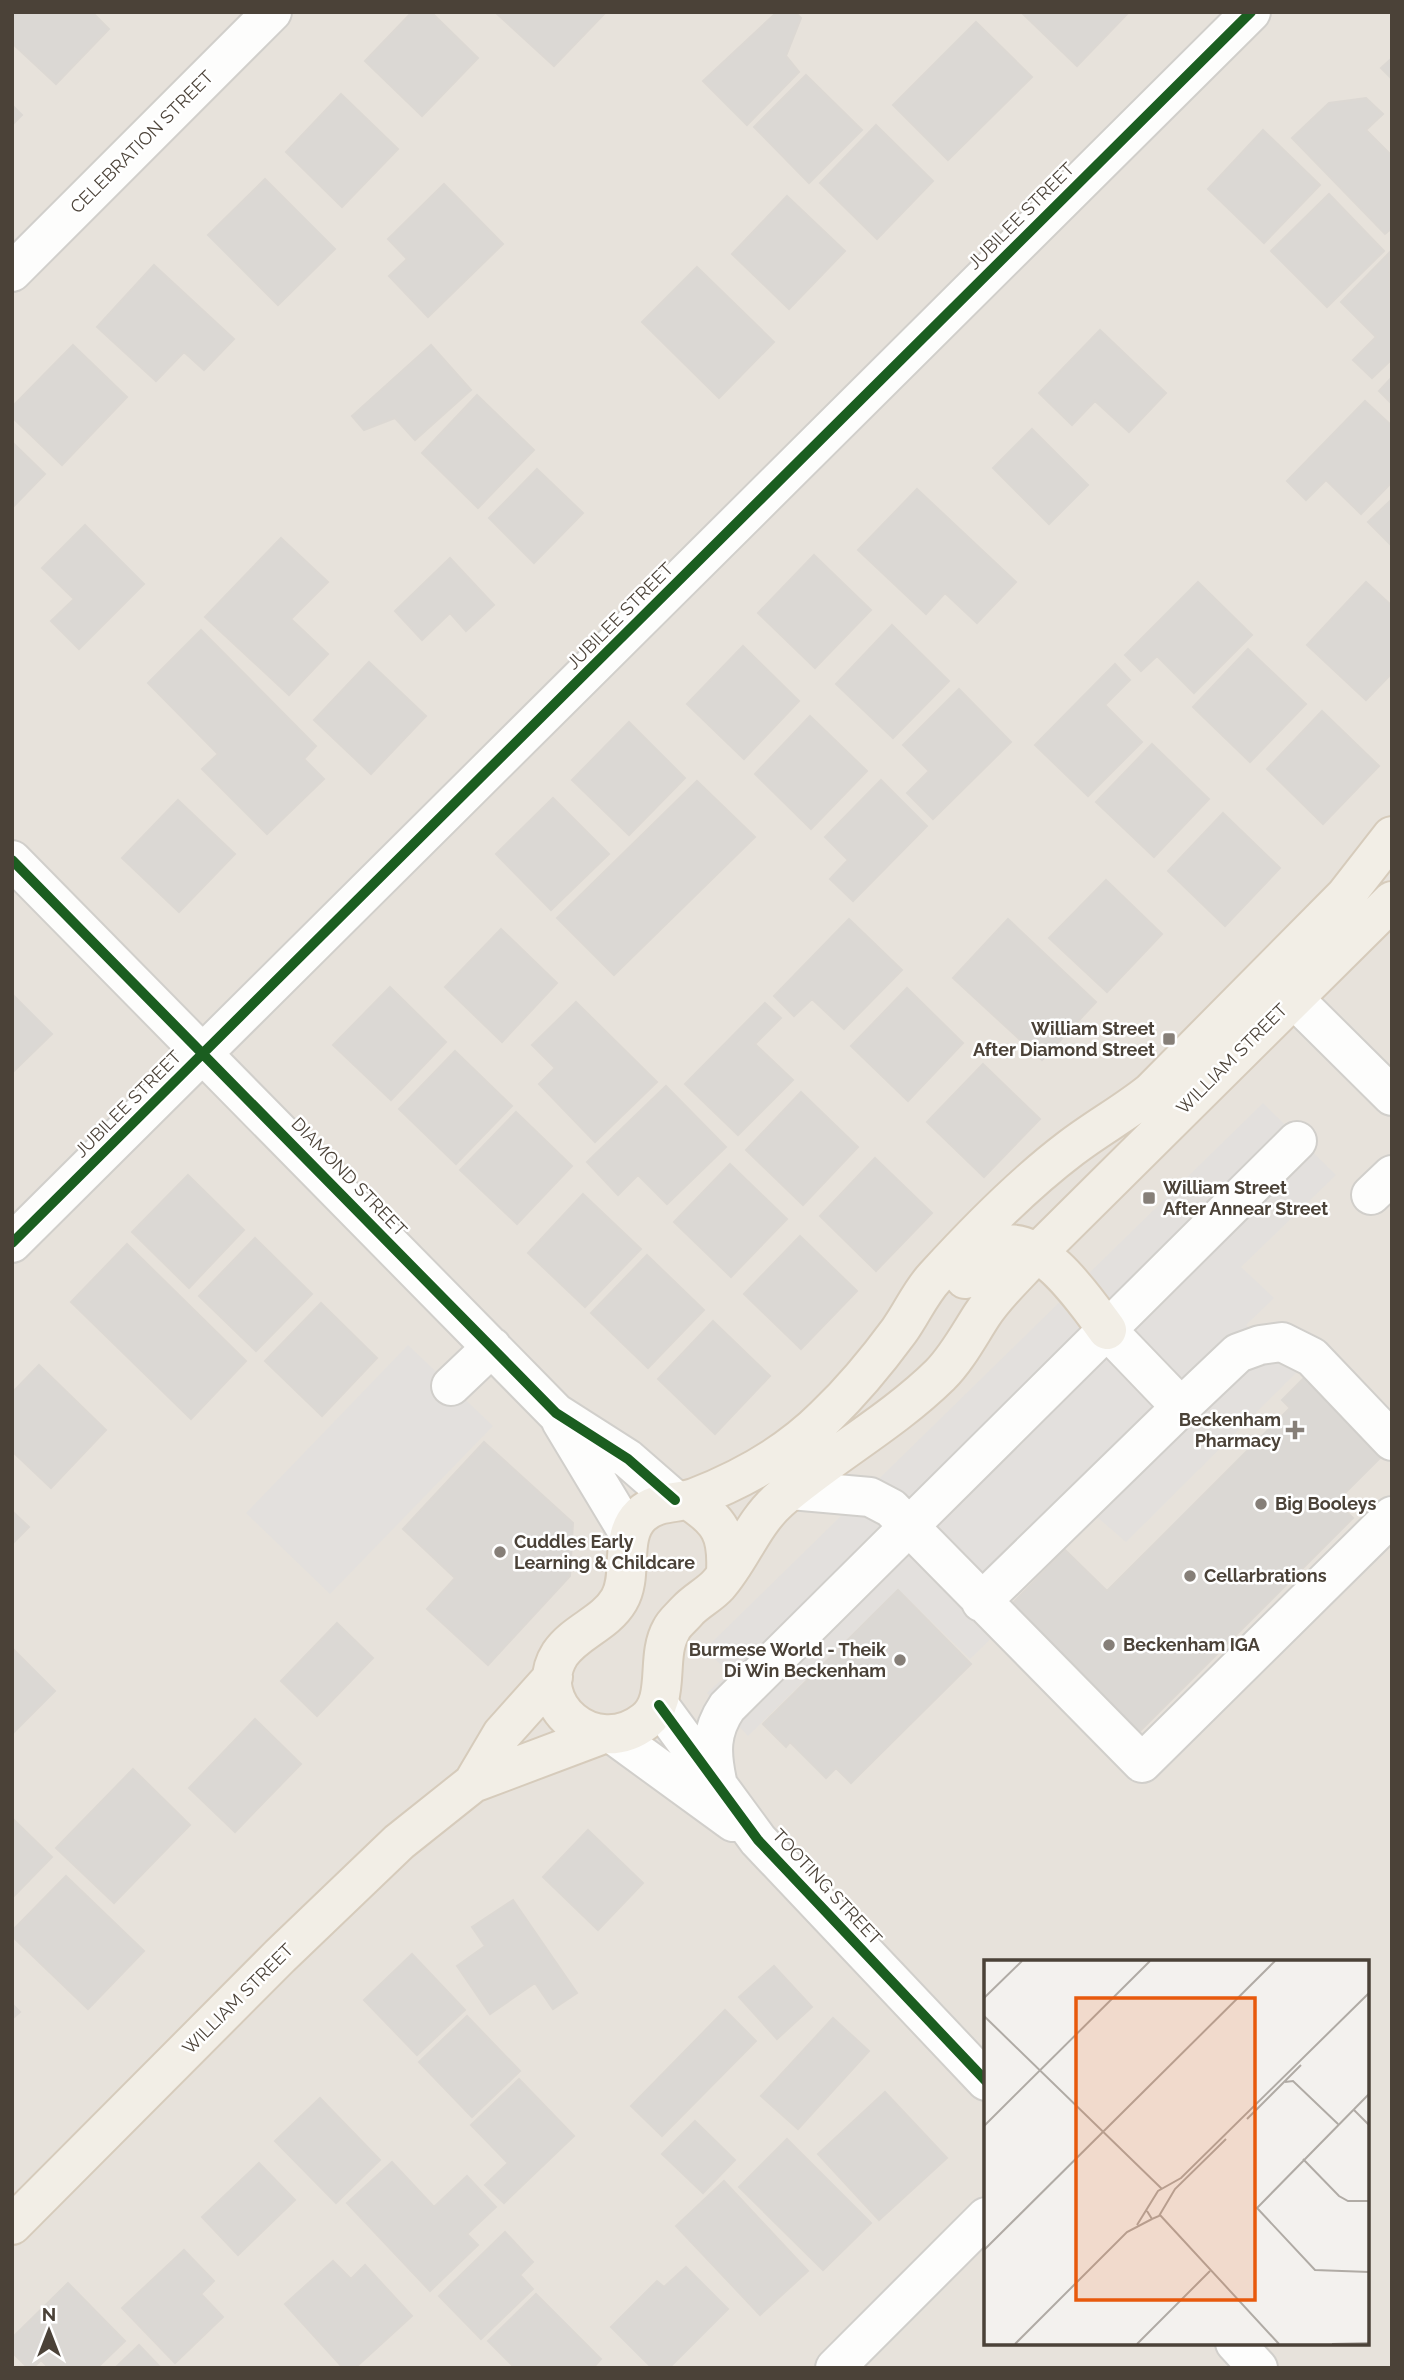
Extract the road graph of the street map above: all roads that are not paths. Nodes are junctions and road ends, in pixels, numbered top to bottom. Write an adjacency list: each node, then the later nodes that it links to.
1 (272, 12): 3 (street, CELEBRATION STREET)
2 (1251, 12): 8 (street, JUBILEE STREET)
3 (12, 272)
4 (1392, 836): 7 (main road, WILLIAM STREET)
5 (12, 860): 8 (street, DIAMOND STREET)
6 (1392, 901): 7 (main road, WILLIAM STREET)
7 (1281, 986): 9 (street); 11 (main road, WILLIAM STREET); 12 (main road, WILLIAM STREET)
8 (203, 1053): 13 (street, JUBILEE STREET); 17 (street, DIAMOND STREET)
9 (1392, 1096)
10 (1297, 1141): 16 (street)
11 (1074, 1146): 14 (main road, WILLIAM STREET); 18 (main road, WILLIAM STREET)
12 (1072, 1218): 14 (main road, WILLIAM STREET); 15 (main road)
13 (12, 1243)
14 (1023, 1268): 15 (main road); 16 (main road); 18 (main road, WILLIAM STREET); 23 (main road, WILLIAM STREET)
15 (1075, 1286): 16 (main road)
16 (1107, 1330): 20 (street); 26 (street)
17 (492, 1348): 19 (street); 21 (street, DIAMOND STREET)
18 (869, 1368): 24 (main road, WILLIAM STREET)
19 (452, 1387)
20 (1181, 1407): 22 (street); 29 (street)
21 (556, 1413): 24 (street, DIAMOND STREET); 27 (street, DIAMOND STREET)
22 (1392, 1441)
23 (791, 1490): 26 (street); 28 (main road, WILLIAM STREET)
24 (681, 1500): 27 (main road, WILLIAM STREET); 28 (main road)
25 (1392, 1516): 29 (street)
26 (900, 1517): 29 (street); 33 (street)
27 (629, 1534): 30 (main road, WILLIAM STREET)
28 (726, 1572): 31 (main road, WILLIAM STREET)
29 (981, 1602)
30 (554, 1677): 32 (main road); 34 (main road, WILLIAM STREET)
31 (659, 1705): 32 (main road, WILLIAM STREET); 33 (street, TOOTING STREET)
32 (606, 1736): 34 (main road, WILLIAM STREET); 35 (street, TOOTING STREET)
33 (718, 1782): 35 (street, TOOTING STREET)
34 (473, 1783): 38 (main road, WILLIAM STREET)
35 (758, 1840): 36 (street, TOOTING STREET)
36 (984, 2079)
37 (984, 2219): 40 (street)
38 (12, 2225)
39 (1237, 2345): 41 (street)
40 (835, 2368)
41 (1258, 2368)

